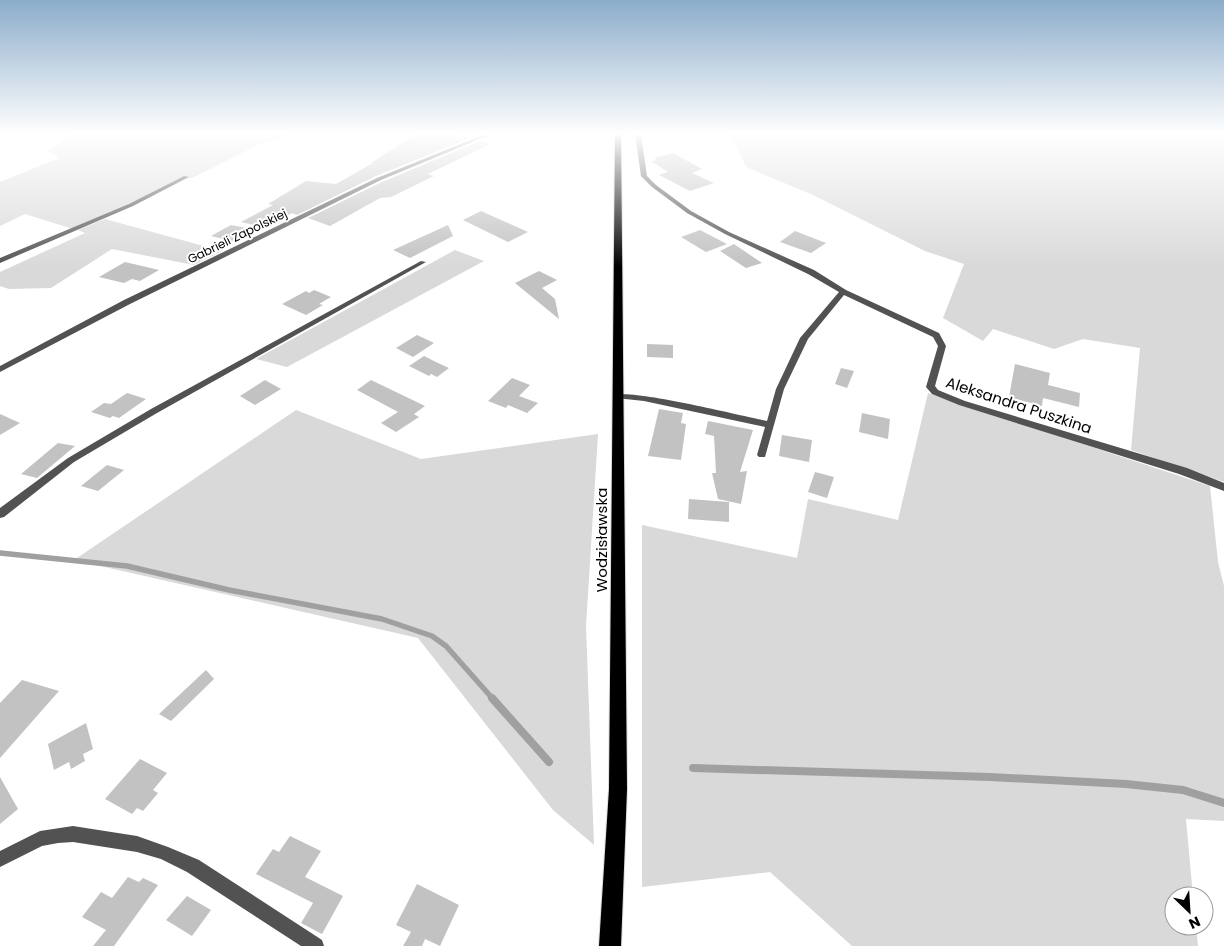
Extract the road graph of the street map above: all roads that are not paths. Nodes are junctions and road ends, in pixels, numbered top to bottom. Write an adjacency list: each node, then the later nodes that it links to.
1 (184, 178): 5 (street)
2 (382, 178): 8 (street, Gabrieli Zapolskiej)
3 (618, 178): 9 (main road, Wodzisławska)
4 (646, 178): 7 (street, Aleksandra Puszkina)
5 (0, 261)
6 (423, 262): 13 (street)
7 (843, 292): 10 (street); 12 (street, Aleksandra Puszkina)
8 (0, 369)
9 (619, 396): 10 (street); 16 (main road, Wodzisławska)
10 (771, 425): 11 (street)
11 (762, 455)
12 (1224, 487)
13 (0, 514)
14 (0, 859): 15 (street)
15 (316, 946)
16 (610, 946)

